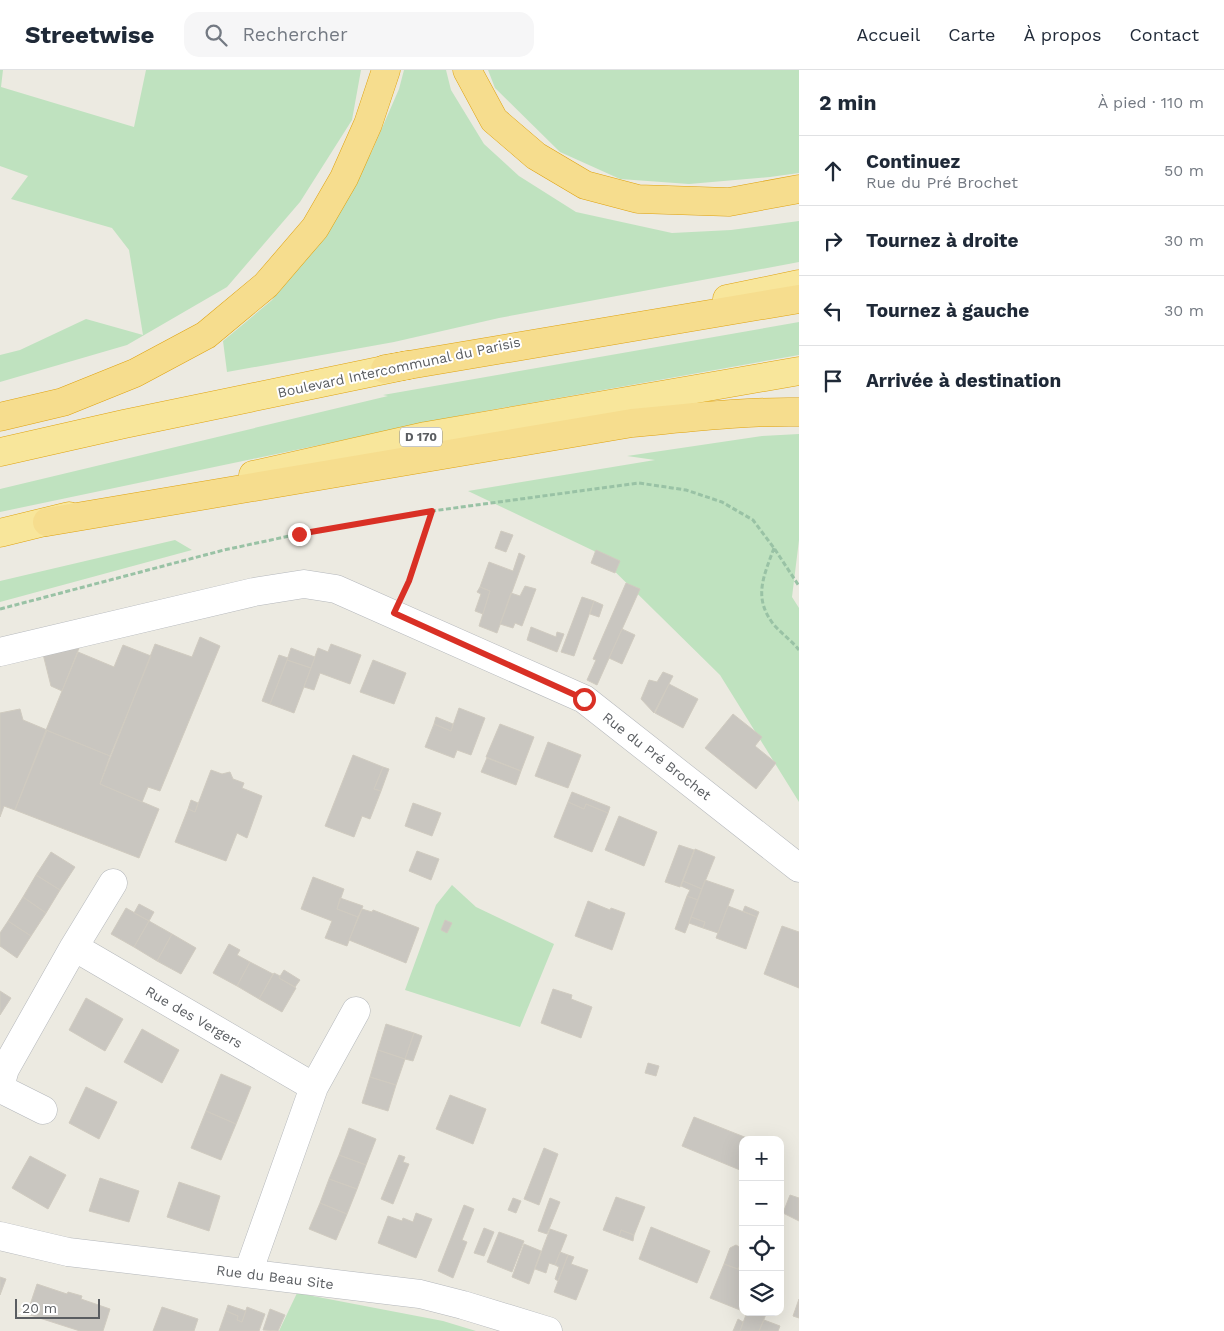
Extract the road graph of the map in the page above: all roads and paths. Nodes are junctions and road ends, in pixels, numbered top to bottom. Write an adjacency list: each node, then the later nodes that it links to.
1 (386, 70): 9 (highway)
2 (467, 70): 3 (highway)
3 (799, 189)
4 (799, 284): 6 (highway, Boulevard Intercommunal du Parisis)
5 (799, 299): 6 (highway)
6 (385, 369): 10 (highway, Boulevard Intercommunal du Parisis)
7 (799, 372): 12 (highway, D 170)
8 (799, 412): 12 (highway)
9 (0, 417)
10 (0, 452)
11 (432, 511): 14 (path); 16 (path); 17 (path)
12 (47, 522): 13 (highway, D 170)
13 (0, 533)
14 (774, 548): 15 (path); 18 (path)
15 (799, 586)
16 (0, 608)
17 (394, 613): 19 (street, Rue du Pré Brochet); 20 (street, Rue du Pré Brochet)
18 (799, 650)
19 (0, 652)
20 (799, 868)
21 (113, 883): 22 (street)
22 (74, 947): 24 (street, Rue des Vergers); 25 (street)
23 (356, 1011): 24 (street)
24 (314, 1087): 27 (street)
25 (43, 1110)
26 (0, 1236): 27 (street, Rue du Beau Site)
27 (248, 1273): 28 (street, Rue du Beau Site)
28 (548, 1331)

